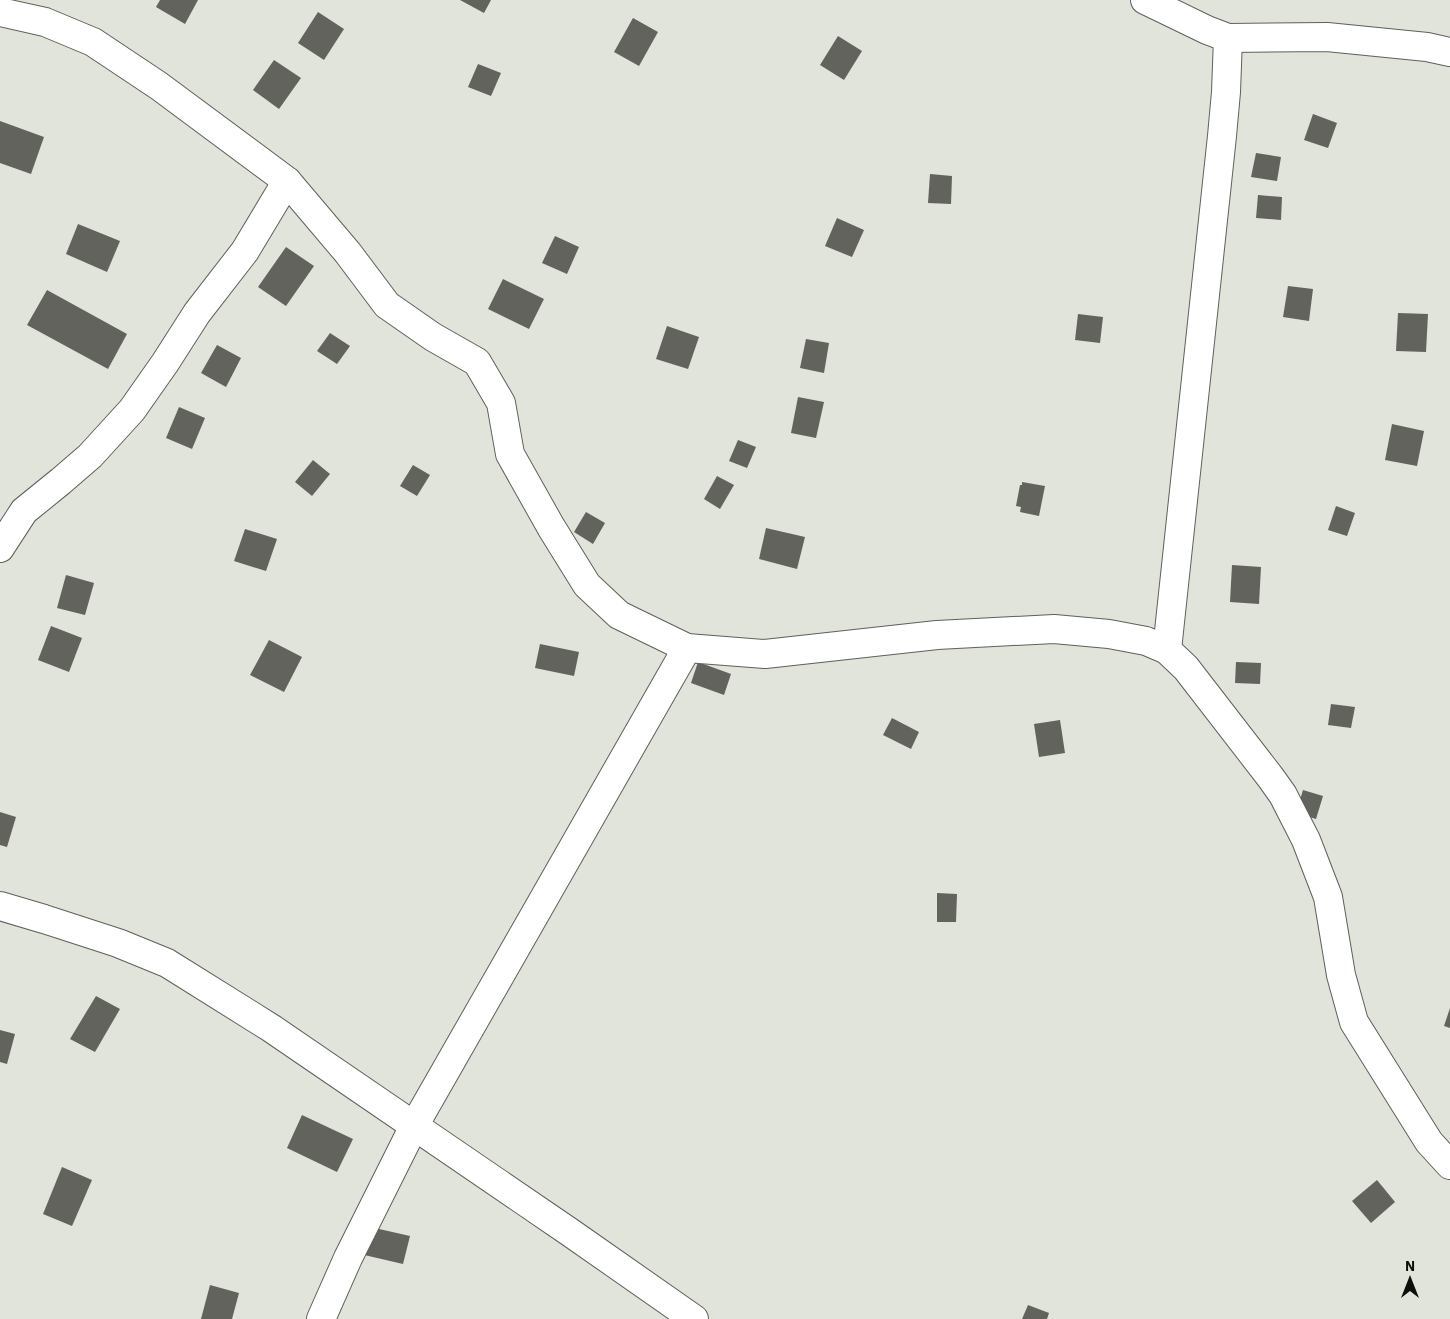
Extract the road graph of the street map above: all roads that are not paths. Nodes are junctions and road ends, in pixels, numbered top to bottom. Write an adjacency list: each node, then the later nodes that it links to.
1 (1145, 0): 3 (street)
2 (0, 12): 5 (street)
3 (1228, 38): 4 (street); 8 (street)
4 (1450, 52)
5 (287, 181): 6 (street); 7 (street)
6 (0, 548)
7 (687, 648): 8 (street); 10 (street)
8 (1167, 650): 11 (street)
9 (0, 906): 10 (street)
10 (414, 1126): 12 (street); 13 (street)
11 (1450, 1165)
12 (321, 1319)
13 (694, 1319)

